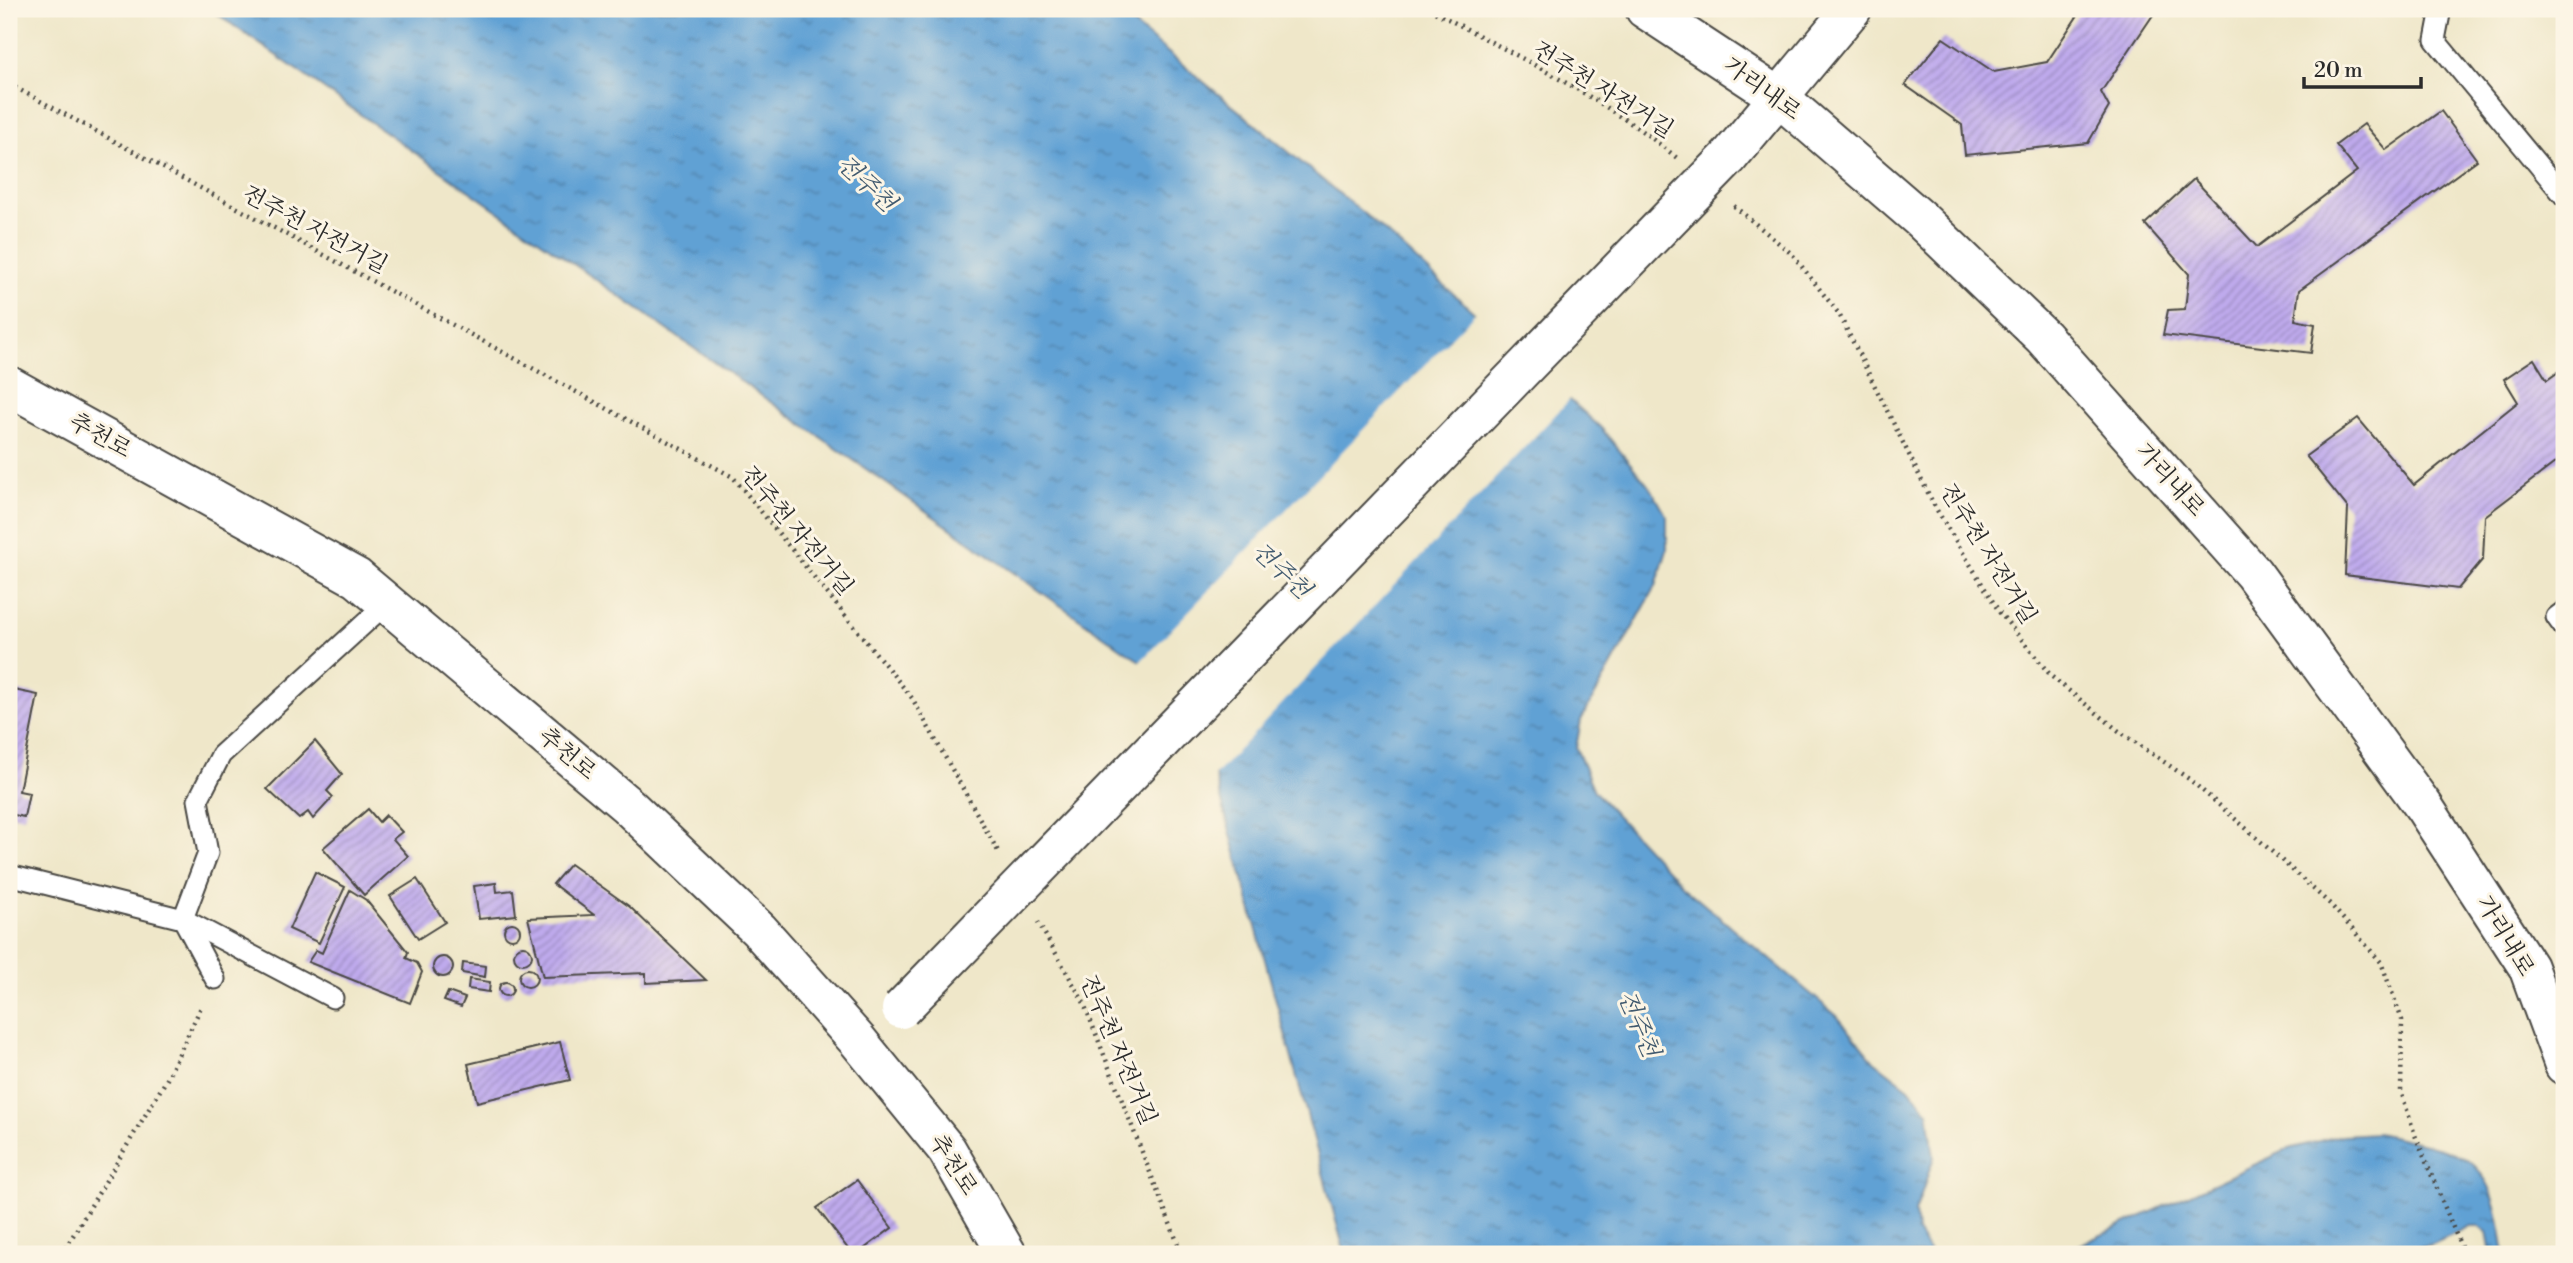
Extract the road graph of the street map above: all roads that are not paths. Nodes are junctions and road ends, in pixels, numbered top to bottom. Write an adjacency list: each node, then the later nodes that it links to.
1 (1645, 9): 4 (street, 가리내로)
2 (1852, 9): 4 (street)
3 (2441, 9): 5 (lane)
4 (1780, 98): 14 (street, bridge); 15 (street, 가리내로)
5 (2564, 196)
6 (9, 386): 7 (street, 추천로)
7 (388, 602): 11 (lane); 14 (street, 추천로)
8 (2564, 611): 9 (lane)
9 (2564, 628)
10 (9, 875): 11 (lane)
11 (183, 919): 12 (lane); 13 (lane)
12 (215, 979)
13 (333, 998)
14 (858, 1041): 16 (street, 추천로)
15 (2564, 1065)
16 (1007, 1254)

